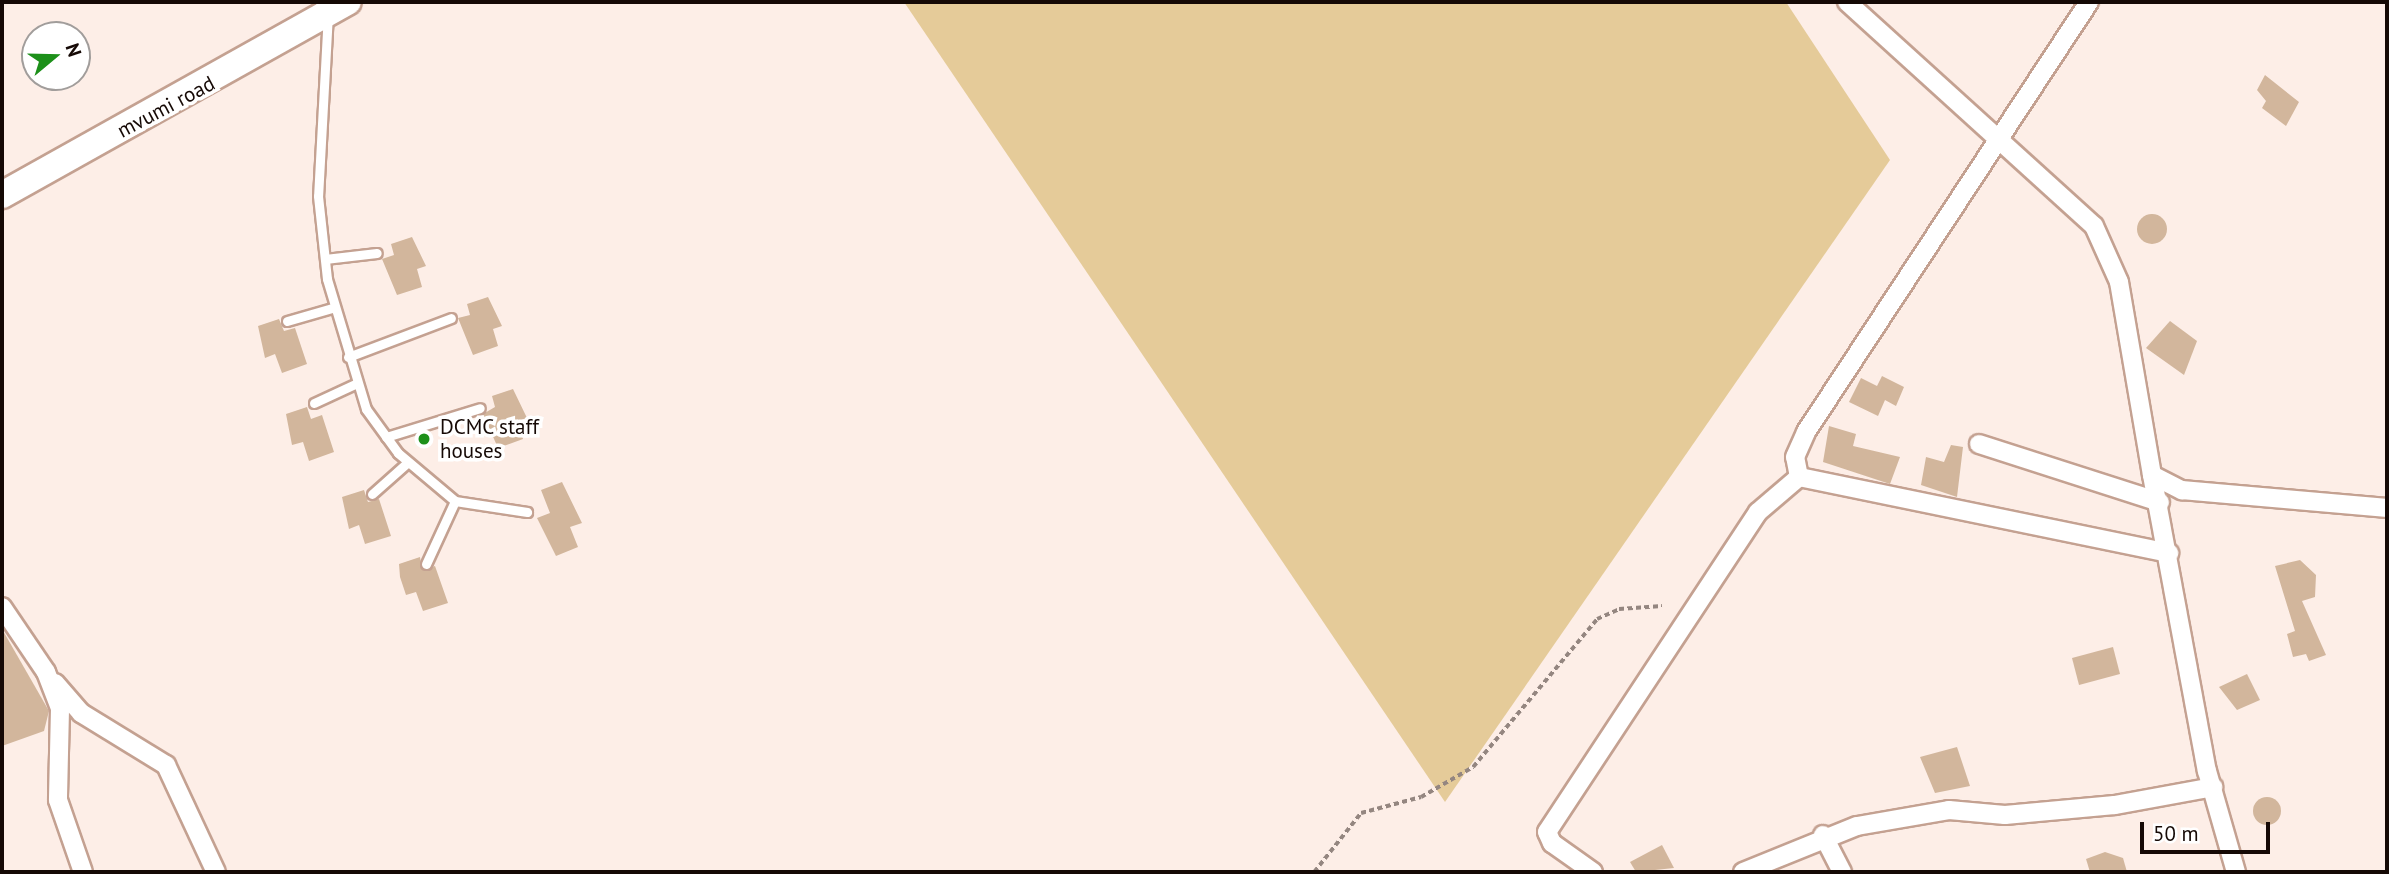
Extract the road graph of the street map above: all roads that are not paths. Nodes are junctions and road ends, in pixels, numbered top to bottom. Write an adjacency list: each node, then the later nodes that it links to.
1 (1847, 2): 4 (street)
2 (2089, 2): 4 (street)
3 (332, 6): 5 (street, mvumi road); 7 (lane)
4 (1999, 139): 18 (street); 19 (street)
5 (2, 195)
6 (377, 253): 7 (lane)
7 (325, 260): 8 (lane)
8 (332, 308): 10 (lane); 11 (lane)
9 (452, 318): 11 (lane)
10 (287, 321)
11 (348, 357): 12 (lane)
12 (357, 383): 13 (lane); 15 (lane)
13 (314, 403)
14 (480, 408): 15 (lane)
15 (386, 437): 17 (lane)
16 (1979, 444): 22 (street)
17 (408, 462): 20 (lane); 21 (lane)
18 (2152, 475): 22 (street); 23 (street)
19 (1798, 477): 25 (street); 33 (street)
20 (372, 494)
21 (455, 501): 24 (lane); 26 (lane)
22 (2160, 502): 25 (street)
23 (2387, 508)
24 (527, 512)
25 (2169, 553): 29 (street)
26 (426, 564)
27 (2, 607): 28 (street)
28 (46, 672): 31 (street); 32 (street)
29 (2213, 788): 30 (street); 36 (street)
30 (1823, 835): 34 (street); 35 (street)
31 (83, 872)
32 (216, 872)
33 (1593, 872)
34 (1743, 872)
35 (1842, 872)
36 (2236, 872)

